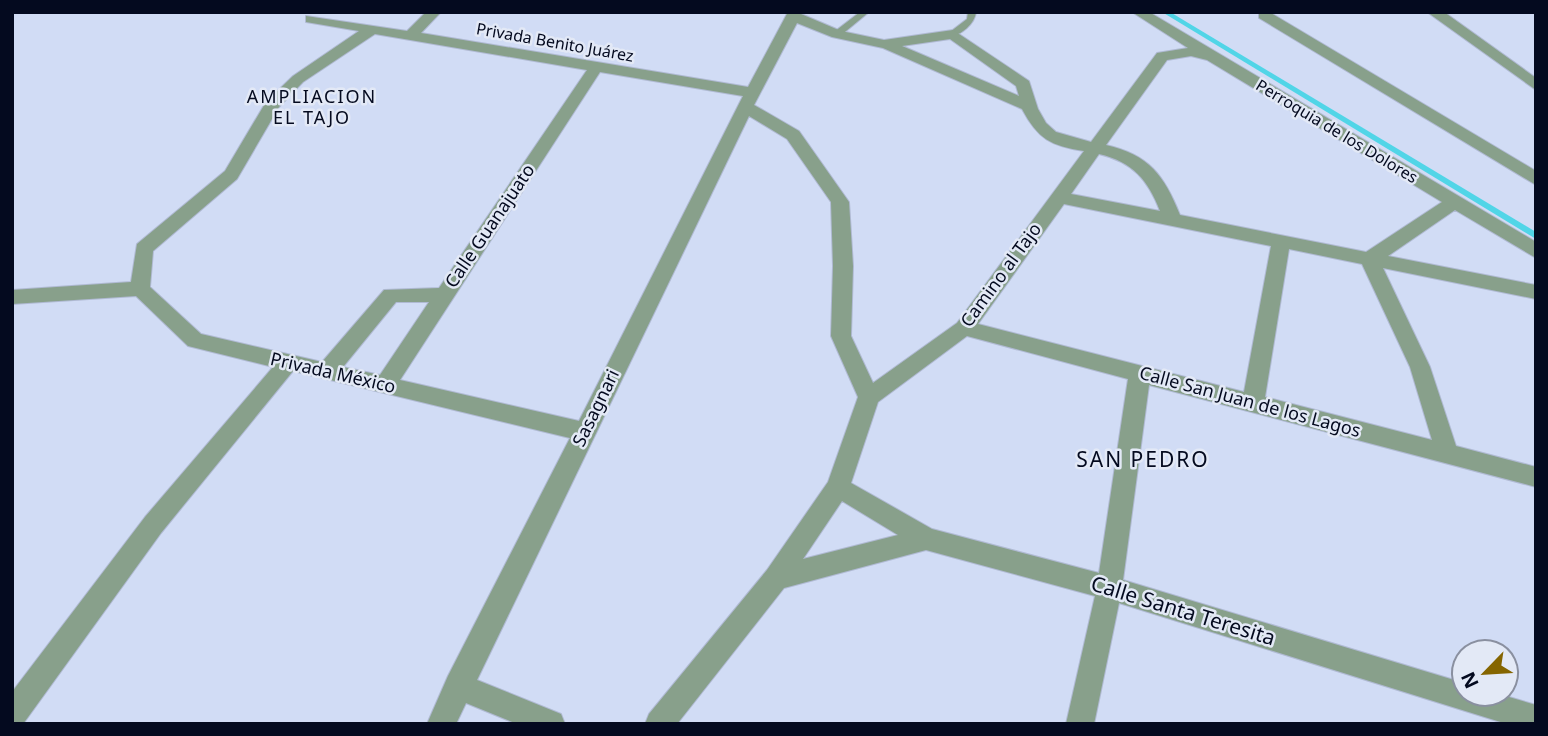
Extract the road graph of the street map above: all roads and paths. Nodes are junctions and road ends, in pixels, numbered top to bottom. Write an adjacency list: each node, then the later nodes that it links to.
1 (435, 12): 12 (street)
2 (865, 12): 10 (lane)
3 (972, 12): 11 (lane)
4 (1139, 12): 14 (street, Perroquia de los Dolores)
5 (1434, 12): 16 (street)
6 (794, 14): 10 (street); 17 (street, Sasagnari)
7 (1264, 15): 20 (street)
8 (311, 19): 9 (street, Privada Benito Juárez)
9 (371, 30): 12 (street, Privada Benito Juárez); 27 (street)
10 (836, 34): 13 (street)
11 (953, 34): 13 (street); 18 (street)
12 (410, 36): 15 (street, Privada Benito Juárez)
13 (884, 44): 18 (street)
14 (1212, 56): 19 (street, Camino al Tajo); 22 (street, Perroquia de los Dolores)
15 (596, 67): 17 (street, Privada Benito Juárez); 29 (street, Calle Guanajuato)
16 (1536, 85)
17 (749, 100): 36 (street); 38 (street, Sasagnari)
18 (1028, 106): 19 (street)
19 (1093, 149): 21 (street, Camino al Tajo); 23 (street)
20 (1536, 179)
21 (1058, 197): 23 (street); 31 (street, Camino al Tajo)
22 (1455, 202): 25 (street, Perroquia de los Dolores); 26 (street)
23 (1172, 219): 24 (street)
24 (1281, 241): 26 (street); 37 (street)
25 (1536, 251)
26 (1369, 259): 28 (street); 39 (street)
27 (140, 289): 30 (street); 32 (street, Privada México)
28 (1536, 292)
29 (444, 295): 33 (street); 35 (street, Calle Guanajuato)
30 (12, 297)
31 (964, 328): 34 (street, Calle San Juan de los Lagos); 36 (street, Camino al Tajo)
32 (288, 363): 33 (street, Privada México); 46 (street)
33 (326, 372): 35 (street, Privada México)
34 (1140, 373): 37 (street, Calle San Juan de los Lagos); 44 (street)
35 (385, 385): 38 (street, Privada México)
36 (869, 397): 41 (street)
37 (1253, 402): 39 (street, Calle San Juan de los Lagos)
38 (584, 432): 45 (street, Sasagnari)
39 (1447, 454): 40 (street, Calle San Juan de los Lagos)
40 (1536, 477)
41 (838, 487): 42 (street, Calle Santa Teresita); 43 (street)
42 (926, 539): 43 (street); 44 (street, Calle Santa Teresita)
43 (776, 578): 50 (street)
44 (1109, 588): 47 (street, Calle Santa Teresita); 51 (street)
45 (458, 686): 48 (street, Sasagnari); 49 (street)
46 (12, 715)
47 (1536, 719)
48 (441, 724)
49 (551, 724)
50 (659, 724)
51 (1080, 724)

